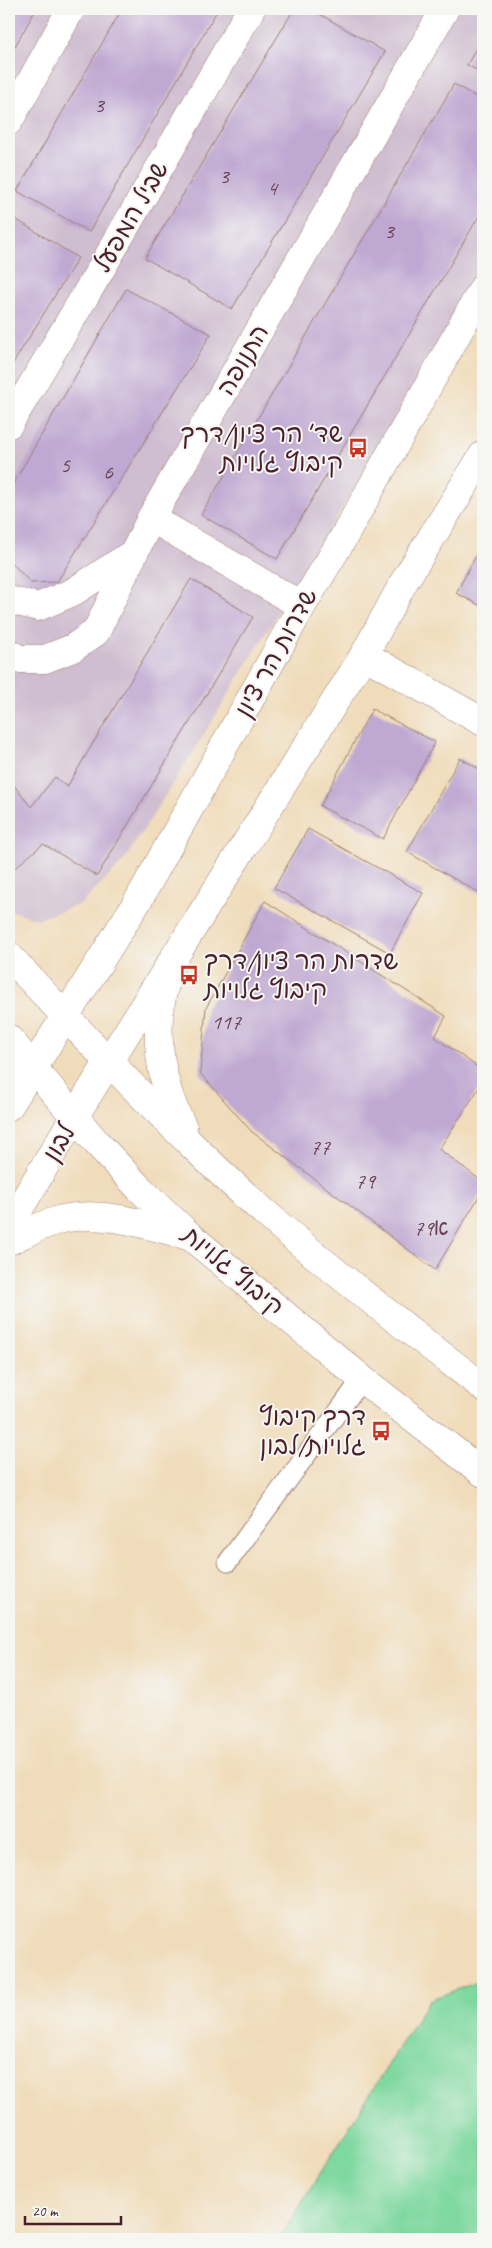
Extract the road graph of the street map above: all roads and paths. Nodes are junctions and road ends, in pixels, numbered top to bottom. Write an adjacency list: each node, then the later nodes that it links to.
1 (71, 9): 4 (street)
2 (251, 9): 6 (street, שביל המפעל)
3 (445, 9): 8 (street, התנופה)
4 (9, 120)
5 (483, 288): 11 (street, שדרות הר ציון)
6 (9, 424)
7 (483, 455): 13 (street)
8 (151, 518): 9 (street, התנופה); 11 (street)
9 (132, 554): 10 (street); 12 (street, התנופה)
10 (9, 600)
11 (302, 606): 17 (street, שדרות הר ציון)
12 (9, 653)
13 (364, 655): 14 (street); 16 (street)
14 (483, 722)
15 (9, 956): 17 (street)
16 (173, 962): 19 (street); 23 (street)
17 (65, 1016): 19 (street); 20 (street)
18 (9, 1040): 20 (street, קיבוץ גלויות)
19 (110, 1061): 22 (street, לבון); 23 (street)
20 (33, 1067): 21 (street); 22 (street, קיבוץ גלויות)
21 (9, 1106)
22 (74, 1116): 24 (street, לבון); 25 (street, קיבוץ גלויות)
23 (199, 1152): 28 (street)
24 (9, 1226)
25 (190, 1236): 26 (street); 27 (street, קיבוץ גלויות)
26 (9, 1241)
27 (362, 1379): 29 (street, קיבוץ גלויות); 30 (lane)
28 (483, 1387)
29 (483, 1473)
30 (228, 1562)

